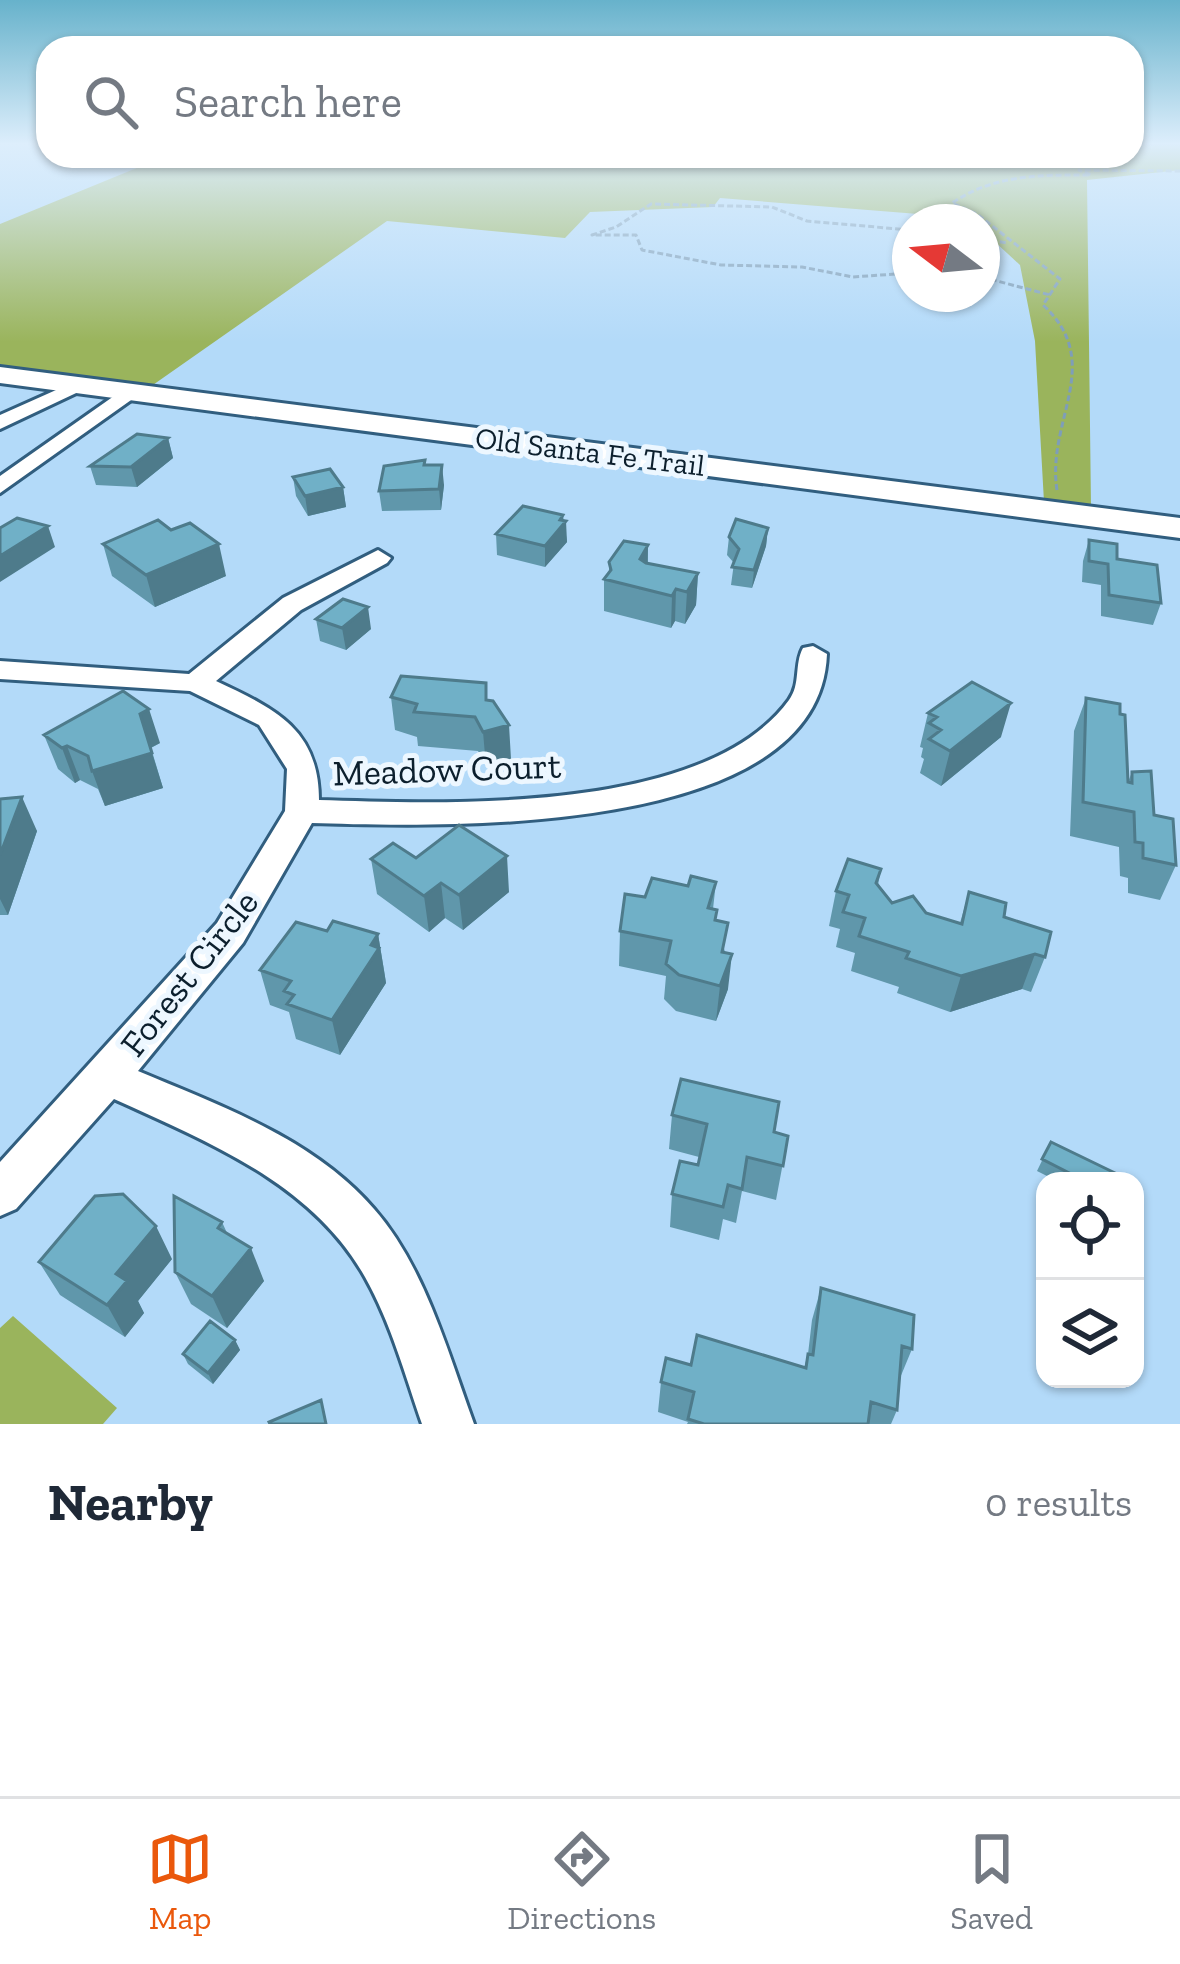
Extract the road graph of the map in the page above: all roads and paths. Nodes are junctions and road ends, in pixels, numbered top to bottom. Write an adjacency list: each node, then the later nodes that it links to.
1 (644, 208): 7 (path)
2 (776, 208): 4 (path)
3 (965, 208): 6 (path)
4 (892, 228)
5 (1000, 242): 6 (path)
6 (1014, 244): 9 (path)
7 (892, 274)
8 (1000, 282): 9 (path)
9 (1050, 295): 15 (path)
10 (0, 375): 11 (street, Old Santa Fe Trail)
11 (80, 386): 12 (street, Old Santa Fe Trail); 13 (street)
12 (131, 393): 14 (street); 15 (street, Old Santa Fe Trail)
13 (0, 423)
14 (0, 486)
15 (1064, 513): 16 (street, Old Santa Fe Trail)
16 (1180, 528)
17 (378, 558): 20 (street)
18 (813, 654): 21 (street, Meadow Court)
19 (0, 670): 20 (street)
20 (196, 683): 21 (street)
21 (302, 811): 22 (street, Forest Circle)
22 (108, 1077): 23 (street, Forest Circle); 24 (street)
23 (0, 1194)
24 (448, 1424)

